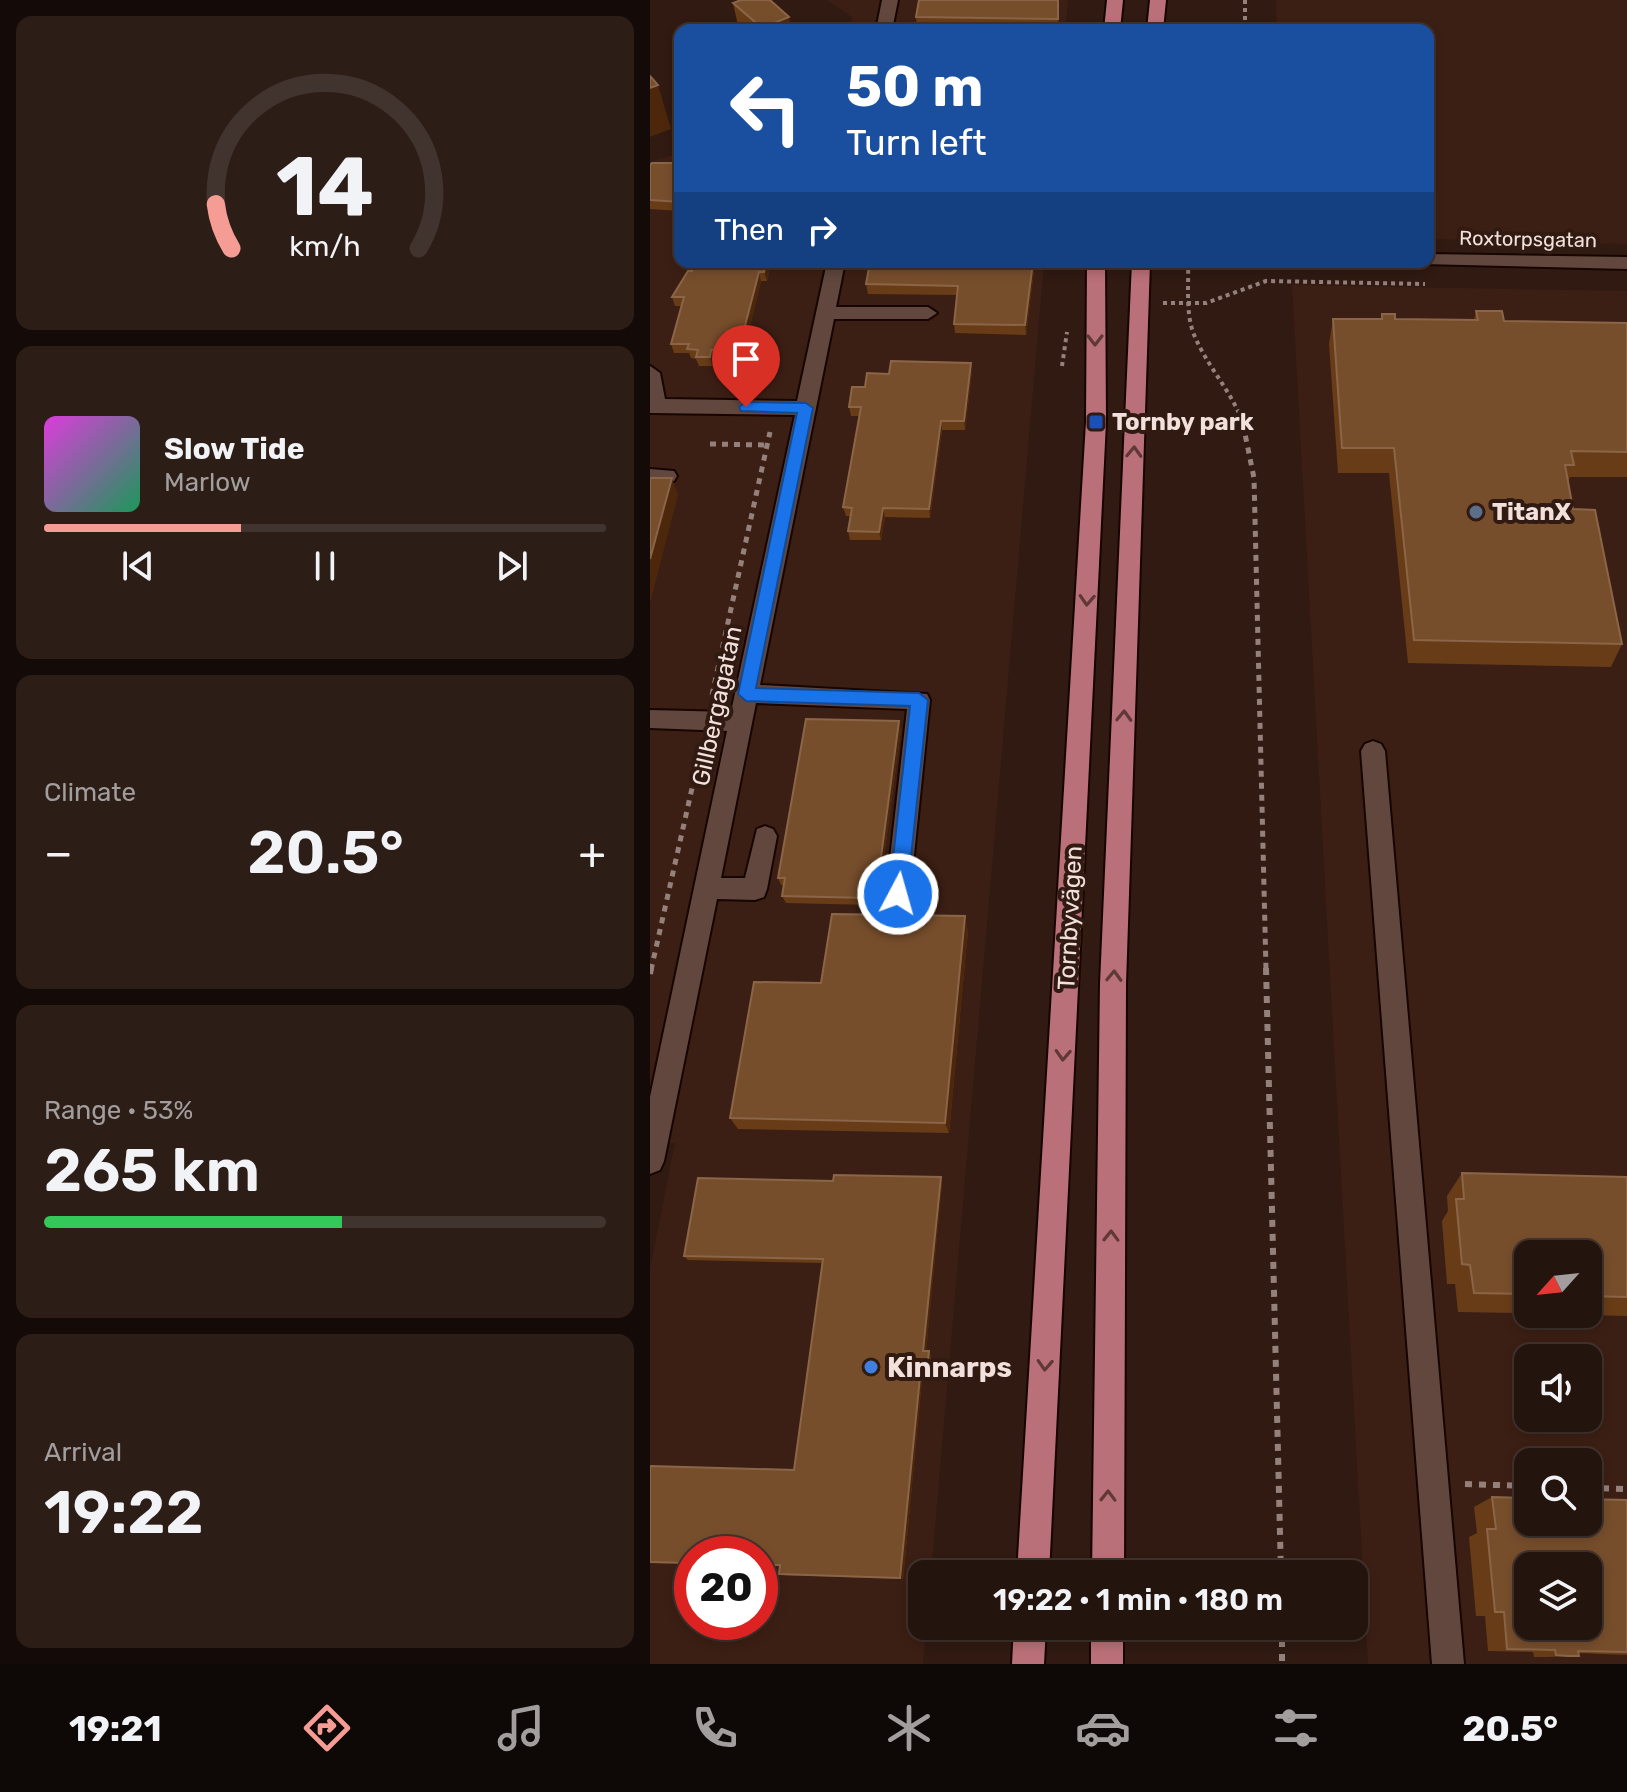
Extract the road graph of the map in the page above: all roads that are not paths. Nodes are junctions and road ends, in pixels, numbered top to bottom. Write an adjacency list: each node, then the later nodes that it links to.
1 (890, 0): 4 (street)
2 (1115, 0): 5 (main road)
3 (1158, 0): 6 (main road)
4 (885, 24)
5 (1113, 24)
6 (1156, 24)
7 (1434, 260): 8 (street, Roxtorpsgatan)
8 (1627, 263)
9 (835, 268): 12 (street, Gillbergagatan)
10 (1096, 268): 25 (main road, Tornbyvägen, one-way to 25)
11 (1141, 268): 26 (main road, Tornbyvägen, one-way to 11)
12 (825, 313): 13 (street); 16 (street, Gillbergagatan)
13 (928, 313)
14 (650, 373): 15 (street)
15 (654, 406): 16 (street)
16 (806, 408): 17 (street, Gillbergagatan)
17 (746, 694): 19 (street, Gillbergagatan); 23 (street)
18 (650, 719): 19 (street)
19 (741, 722): 22 (street, Gillbergagatan)
20 (1373, 751): 31 (street)
21 (765, 836): 22 (street)
22 (707, 888): 24 (street, Gillbergagatan)
23 (898, 894)
24 (650, 1161)
25 (1034, 1560)
26 (1108, 1560)
27 (1029, 1640): 29 (main road)
28 (1107, 1640): 30 (main road)
29 (1028, 1664)
30 (1107, 1664)
31 (1448, 1664)

